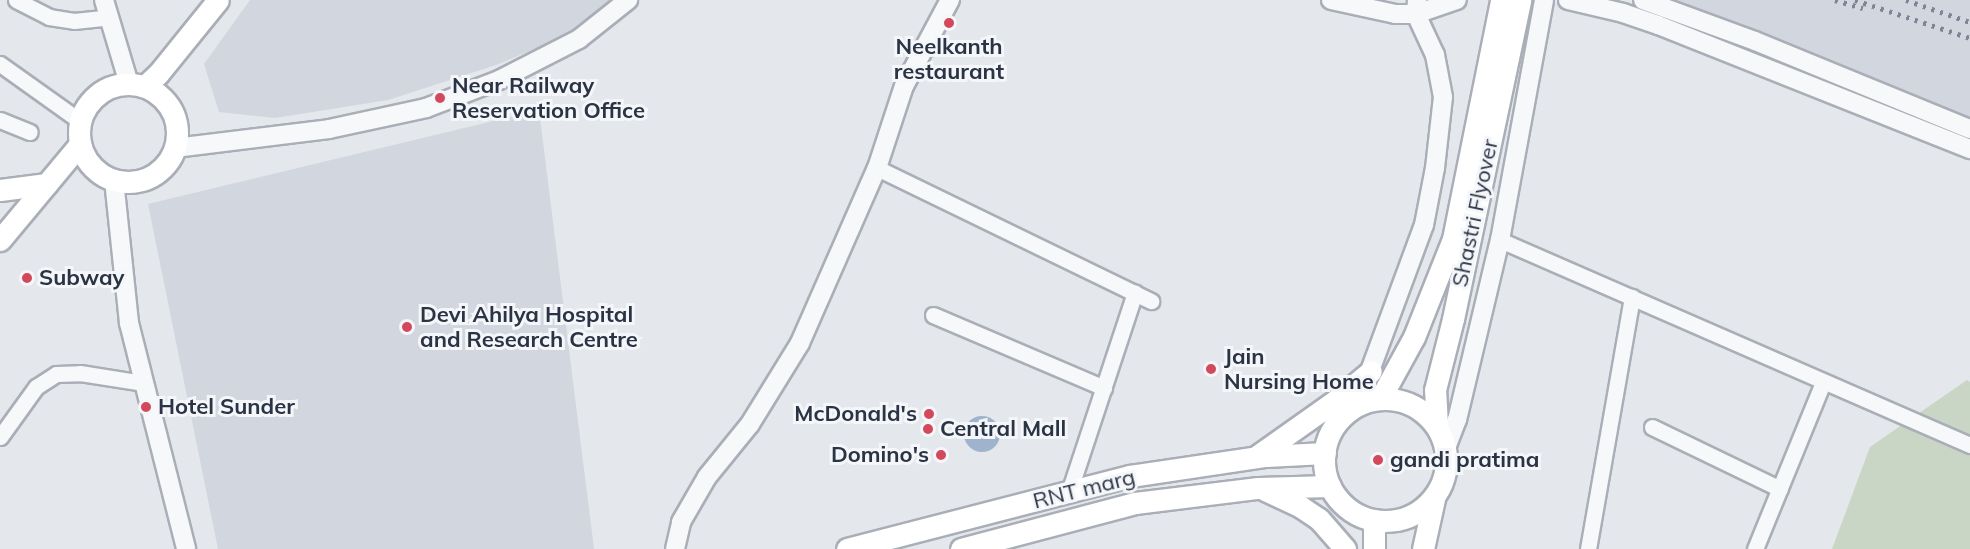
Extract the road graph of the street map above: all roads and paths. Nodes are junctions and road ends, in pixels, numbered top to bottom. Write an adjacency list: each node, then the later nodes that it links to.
1 (16, 0): 13 (street)
2 (218, 0): 16 (main road)
3 (628, 0): 22 (street)
4 (950, 0): 24 (street)
5 (1331, 0): 12 (street)
6 (1457, 0): 12 (street)
7 (1501, 0): 38 (main road, Shastri Flyover)
8 (1520, 0): 40 (main road, Shastri Flyover)
9 (1544, 0): 29 (street)
10 (1568, 0): 14 (street)
11 (1650, 2): 14 (street); 19 (street)
12 (1417, 7): 34 (street)
13 (107, 8): 16 (street)
14 (1658, 25): 23 (street)
15 (0, 64): 18 (street)
16 (137, 85): 18 (main road); 22 (main road)
17 (0, 120): 20 (street)
18 (80, 122): 21 (main road)
19 (1970, 129)
20 (30, 132)
21 (80, 144): 25 (main road); 26 (main road)
22 (175, 148): 25 (main road)
23 (1970, 149)
24 (877, 168): 30 (street); 54 (street)
25 (114, 180): 35 (street)
26 (47, 184): 27 (main road); 28 (main road)
27 (0, 190)
28 (0, 240)
29 (1500, 240): 31 (street); 44 (street)
30 (1135, 293): 32 (street); 37 (street)
31 (1632, 297): 36 (street); 60 (street)
32 (1152, 301)
33 (933, 315): 37 (street)
34 (1371, 370): 39 (street); 46 (main road)
35 (144, 382): 42 (street); 53 (street)
36 (1824, 382): 43 (street); 49 (street)
37 (1104, 388): 50 (street)
38 (1380, 399): 39 (main road); 40 (main road)
39 (1357, 406): 45 (main road)
40 (1437, 426): 44 (main road)
41 (1652, 427): 49 (street)
42 (0, 437)
43 (1970, 446)
44 (1446, 448): 51 (main road)
45 (1325, 453): 46 (main road, RNT marg); 47 (main road)
46 (1254, 458): 50 (main road, RNT marg)
47 (1330, 486): 48 (main road, RNT marg); 52 (main road)
48 (1258, 488): 56 (main road, RNT marg); 57 (main road)
49 (1780, 489): 61 (street)
50 (1069, 492): 55 (main road, RNT marg)
51 (1434, 499): 52 (main road); 59 (main road)
52 (1374, 520): 58 (main road)
53 (186, 549)
54 (675, 549)
55 (847, 549)
56 (961, 549)
57 (1345, 549)
58 (1374, 549)
59 (1423, 549)
60 (1588, 549)
61 (1755, 549)

